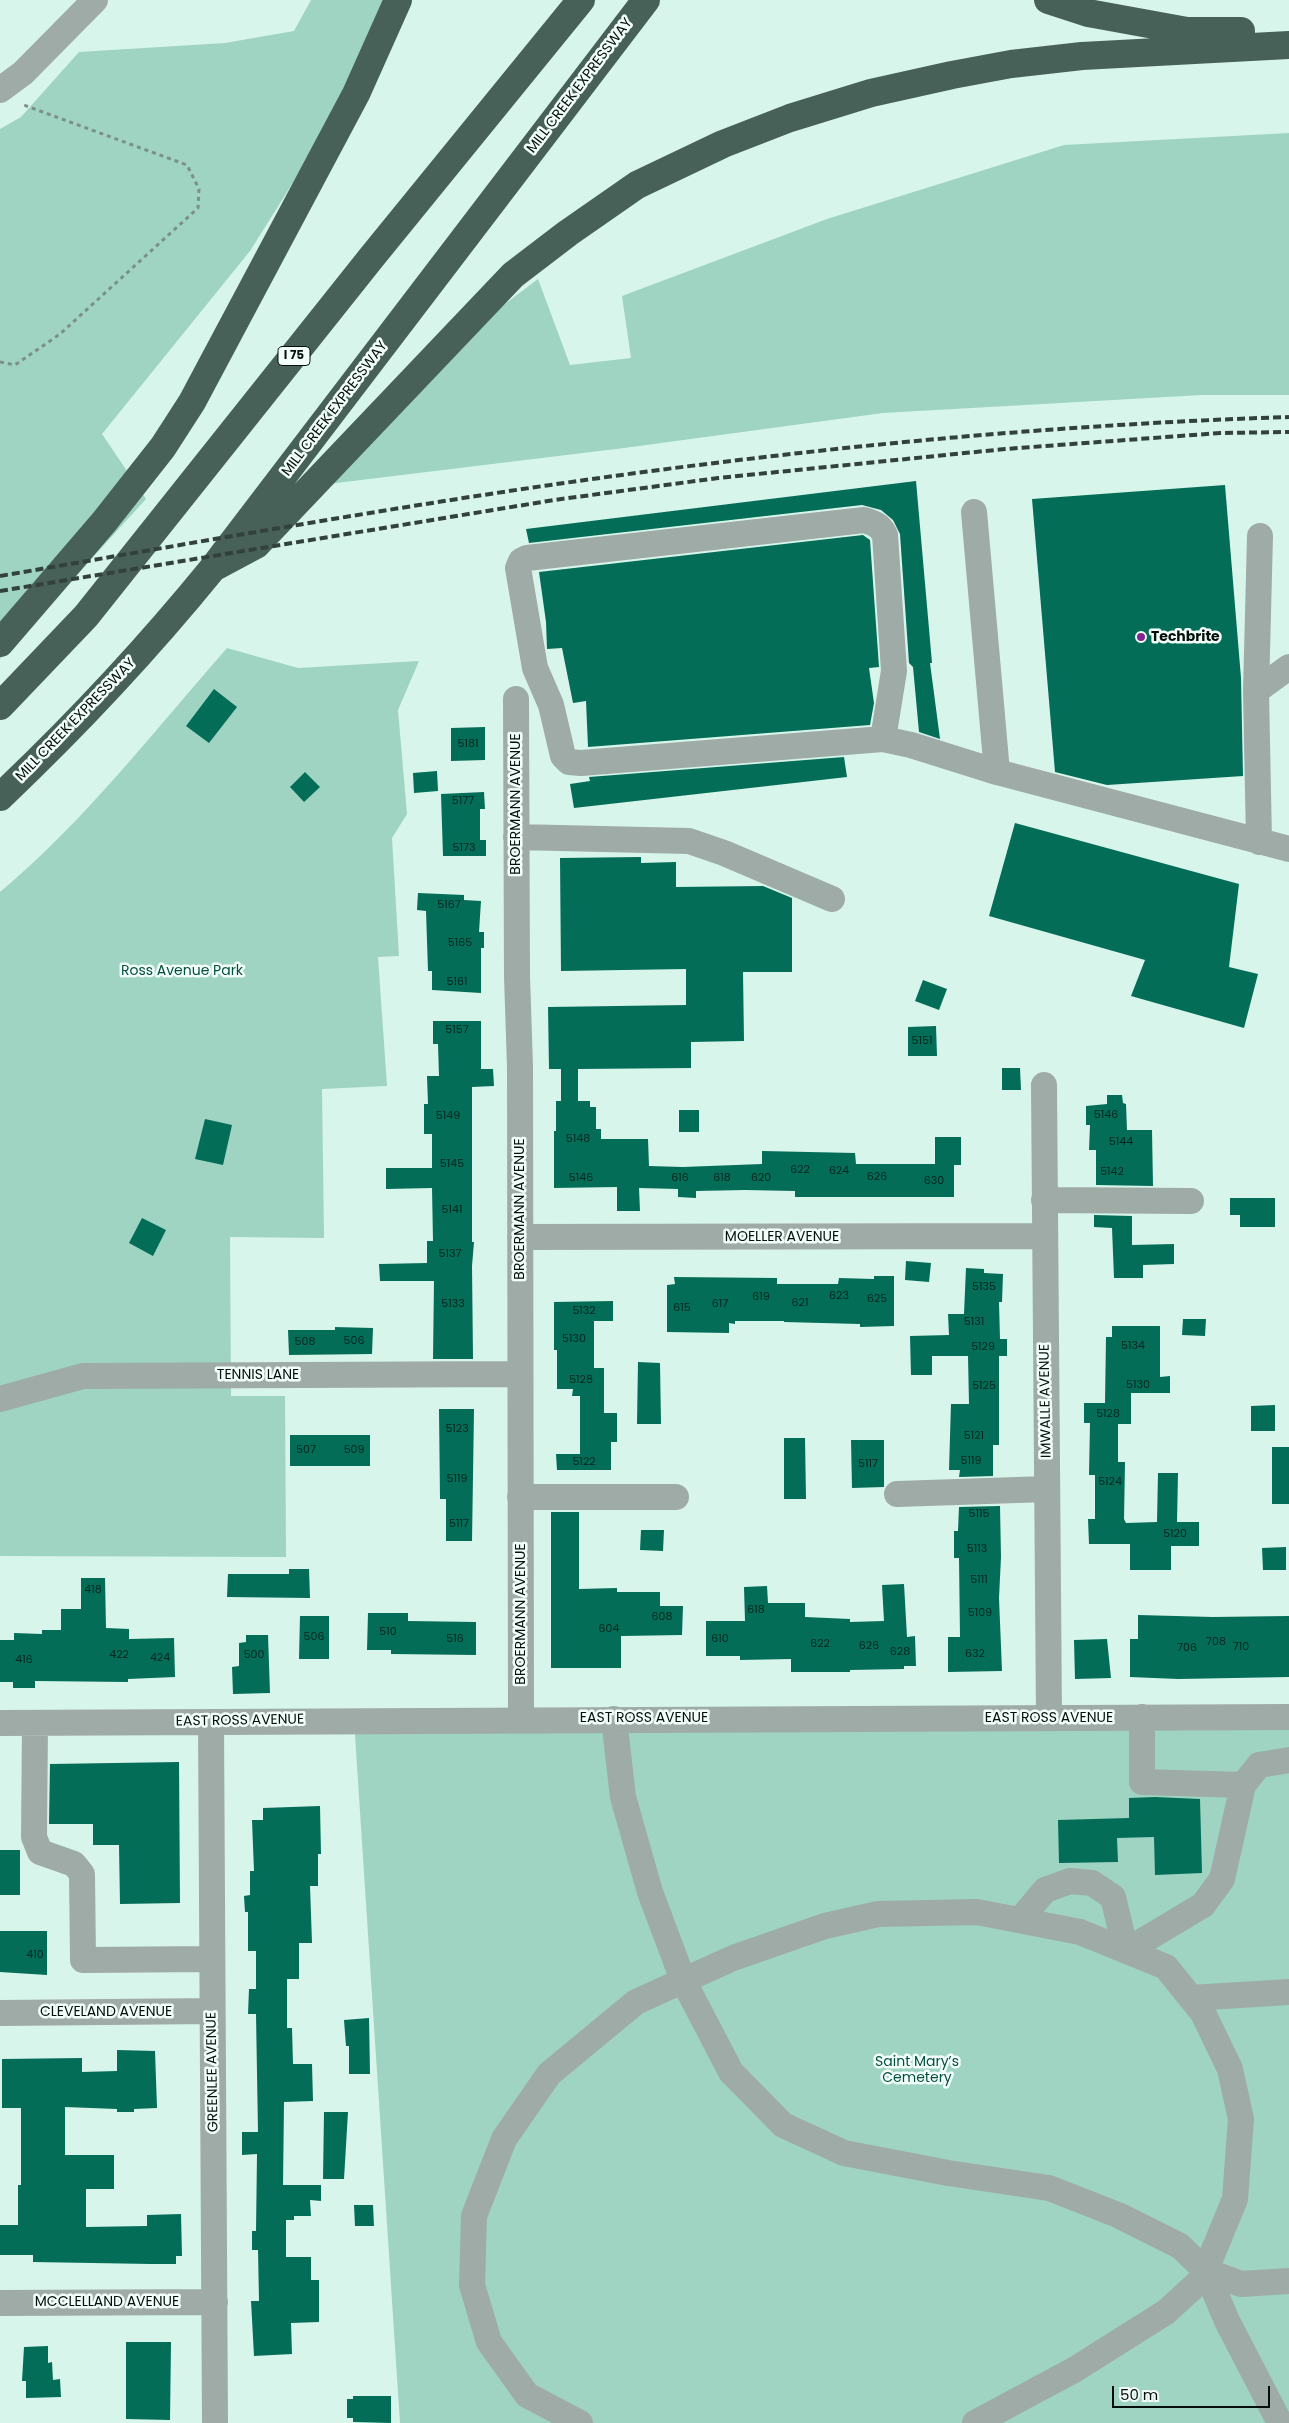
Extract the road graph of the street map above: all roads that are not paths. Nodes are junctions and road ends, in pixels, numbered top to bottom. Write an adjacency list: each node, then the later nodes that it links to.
1 (95, 0): 8 (street)
2 (398, 0): 12 (highway)
3 (581, 0): 16 (highway, I 75)
4 (646, 0): 11 (highway, MILL CREEK EXPRESSWAY)
5 (1048, 0): 6 (highway)
6 (1289, 30)
7 (1289, 45): 11 (highway)
8 (9, 96)
9 (974, 512): 18 (street)
10 (1260, 536): 14 (street)
11 (213, 568): 19 (highway, MILL CREEK EXPRESSWAY)
12 (0, 643)
13 (1289, 667): 14 (street)
14 (1256, 691): 21 (street)
15 (516, 699): 20 (street, BROERMANN AVENUE)
16 (0, 706)
17 (883, 739): 17 (street); 18 (street)
18 (997, 772): 21 (street)
19 (0, 796)
20 (516, 836): 23 (street); 28 (street, BROERMANN AVENUE)
21 (1259, 842): 22 (street)
22 (1289, 850)
23 (832, 900)
24 (1044, 1085): 25 (street, IMWALLE AVENUE)
25 (1044, 1200): 26 (street); 27 (street, IMWALLE AVENUE)
26 (1191, 1202)
27 (1044, 1236): 28 (street, MOELLER AVENUE); 31 (street, IMWALLE AVENUE)
28 (520, 1238): 29 (street, BROERMANN AVENUE)
29 (519, 1374): 30 (street, TENNIS LANE); 33 (street, BROERMANN AVENUE)
30 (0, 1398)
31 (1047, 1490): 32 (street); 38 (street, IMWALLE AVENUE)
32 (897, 1494)
33 (520, 1497): 34 (street); 39 (street, BROERMANN AVENUE)
34 (676, 1497)
35 (1142, 1717): 36 (street, EAST ROSS AVENUE); 38 (street, EAST ROSS AVENUE); 44 (street)
36 (1289, 1717)
37 (614, 1718): 38 (street, EAST ROSS AVENUE); 39 (street, EAST ROSS AVENUE); 48 (street)
38 (1049, 1718)
39 (522, 1719): 40 (street, EAST ROSS AVENUE)
40 (211, 1722): 42 (street, EAST ROSS AVENUE); 47 (street, GREENLEE AVENUE)
41 (0, 1723): 42 (street, EAST ROSS AVENUE)
42 (35, 1723): 47 (street)
43 (1289, 1760): 44 (street)
44 (1243, 1785): 46 (street)
45 (1020, 1920): 46 (street); 46 (street); 48 (street)
46 (1126, 1951): 50 (street)
47 (212, 1959): 51 (street, GREENLEE AVENUE)
48 (683, 1980): 53 (street); 58 (street)
49 (1289, 1992): 50 (street)
50 (1191, 1998): 53 (street)
51 (212, 2011): 52 (street, CLEVELAND AVENUE); 55 (street, GREENLEE AVENUE)
52 (0, 2013)
53 (1206, 2271): 54 (street); 59 (street); 60 (street)
54 (1289, 2281)
55 (215, 2302): 56 (street, MCCLELLAND AVENUE); 57 (street, GREENLEE AVENUE)
56 (0, 2303)
57 (215, 2423)
58 (580, 2423)
59 (976, 2423)
60 (1280, 2423)

